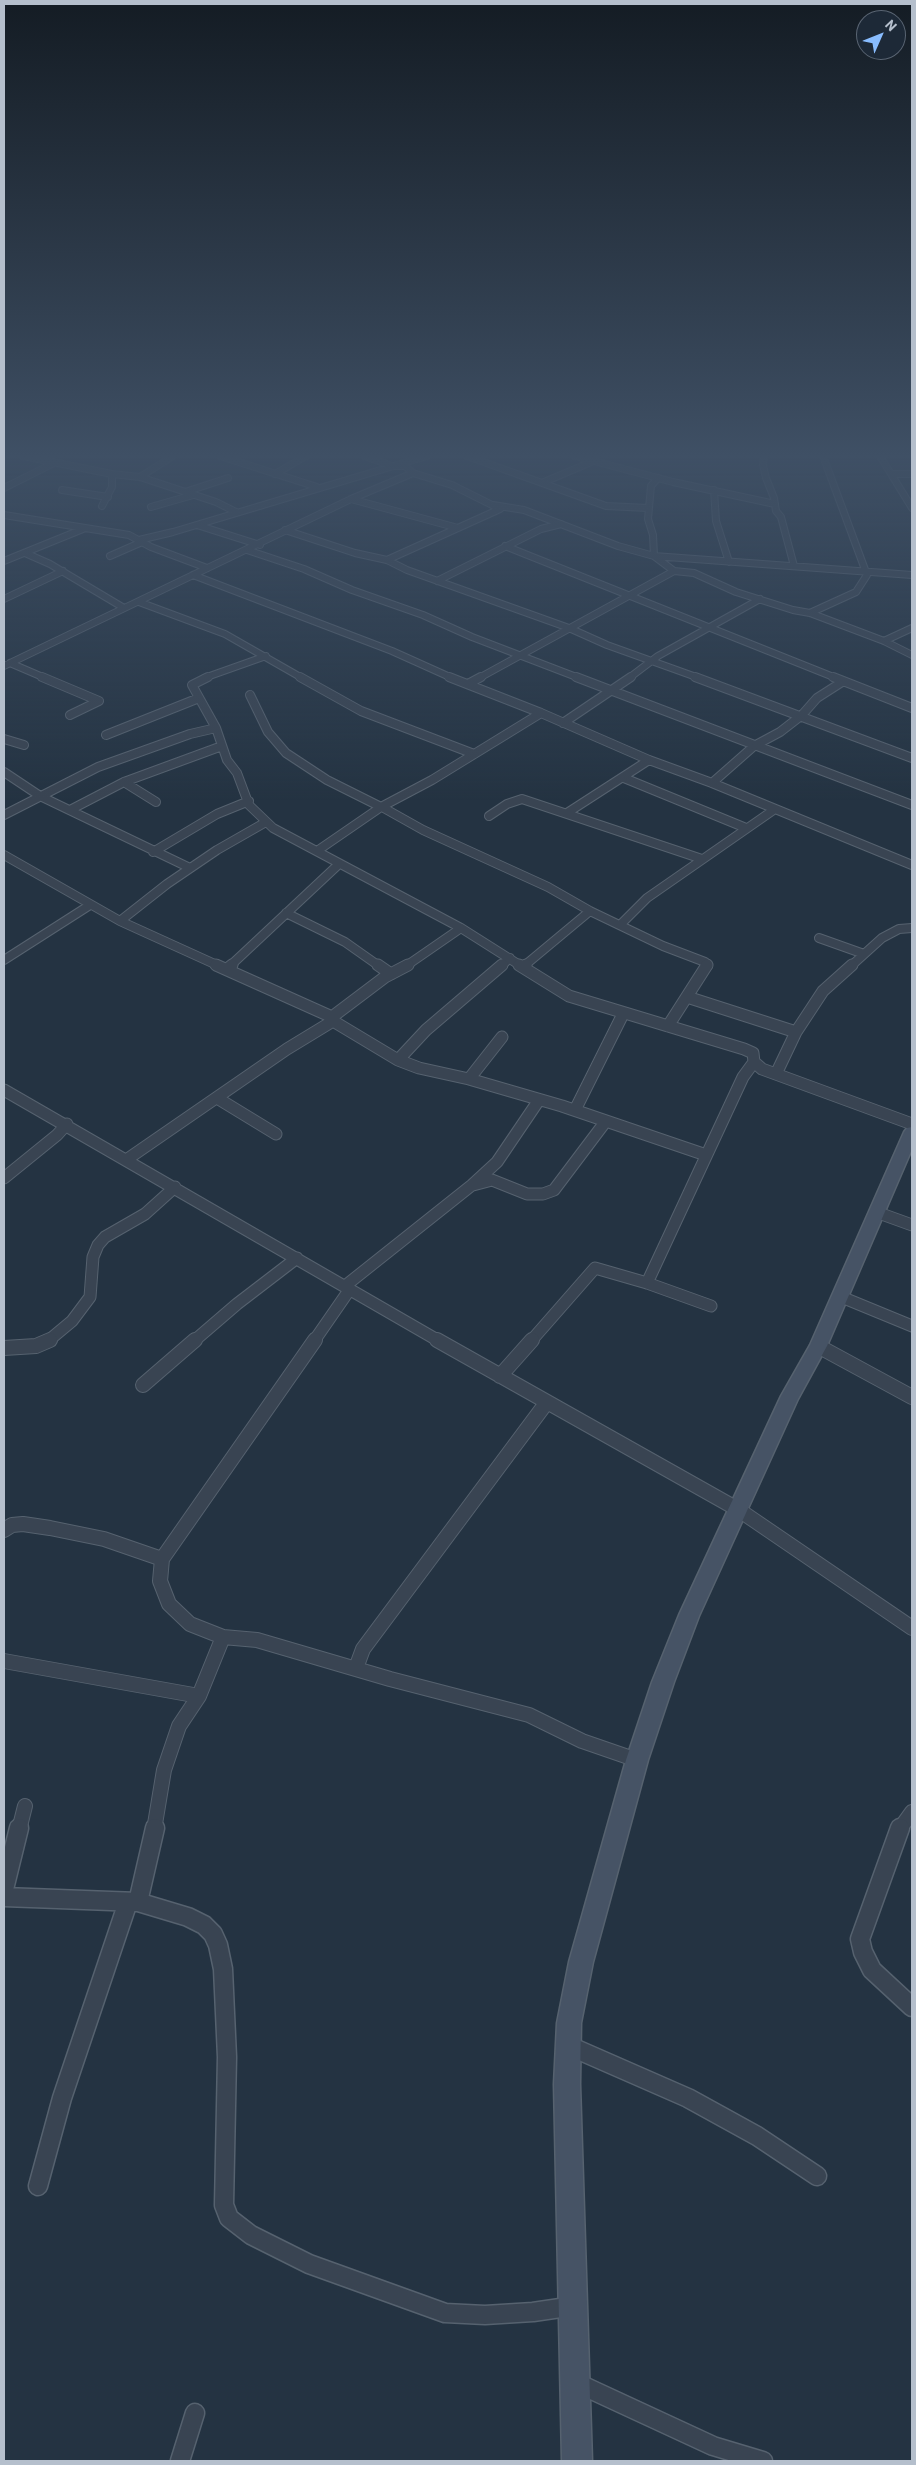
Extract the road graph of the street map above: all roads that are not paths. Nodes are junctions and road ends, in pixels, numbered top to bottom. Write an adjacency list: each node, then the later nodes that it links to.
1 (63, 571): 13 (street); 16 (street)
2 (201, 571): 9 (street)
3 (309, 571): 22 (street)
4 (413, 571): 11 (street)
5 (456, 571): 11 (street)
6 (568, 571): 12 (street)
7 (674, 571): 12 (street); 14 (street)
8 (867, 571): 10 (street); 17 (street)
9 (193, 575): 15 (street); 28 (street)
10 (912, 575)
11 (437, 581): 19 (street)
12 (630, 596): 18 (street); 19 (street)
13 (4, 599)
14 (760, 599): 17 (street); 18 (street)
15 (139, 602): 16 (street); 24 (street)
16 (124, 608): 26 (street)
17 (810, 613): 21 (street)
18 (710, 627): 25 (street); 27 (street)
19 (569, 628): 22 (street); 25 (street)
20 (912, 628): 21 (street)
21 (884, 641): 23 (street)
22 (520, 655): 28 (street); 29 (street)
23 (912, 655)
24 (266, 656): 31 (street); 43 (street)
25 (654, 662): 29 (street); 35 (street)
26 (7, 665): 34 (street)
27 (842, 682): 32 (street); 35 (street)
28 (468, 684): 33 (street)
29 (610, 690): 36 (street); 42 (street)
30 (250, 695): 54 (street)
31 (199, 698): 37 (street); 38 (street)
32 (912, 708)
33 (541, 713): 36 (street); 43 (street)
34 (70, 715)
35 (802, 715): 42 (street); 44 (street)
36 (563, 723): 45 (street)
37 (216, 728): 41 (street); 50 (street)
38 (106, 735)
39 (4, 739): 40 (street)
40 (24, 745)
41 (222, 746): 48 (street); 51 (street)
42 (754, 746): 49 (street); 53 (street)
43 (474, 754): 54 (street)
44 (912, 758)
45 (649, 760): 47 (street); 49 (street)
46 (4, 772): 50 (street)
47 (624, 778): 57 (street); 61 (street)
48 (124, 782): 52 (street); 56 (street)
49 (712, 784): 55 (street)
50 (40, 796): 56 (street); 58 (street)
51 (249, 801): 60 (street); 63 (street)
52 (156, 802)
53 (912, 805)
54 (382, 807): 62 (street); 70 (street)
55 (776, 809): 61 (street); 67 (street)
56 (70, 810): 63 (street)
57 (567, 814): 59 (street); 65 (street)
58 (4, 815)
59 (489, 816)
60 (266, 822): 62 (street); 68 (street)
61 (746, 828): 65 (street)
62 (317, 851): 66 (street)
63 (153, 852): 68 (street)
64 (4, 855): 69 (street)
65 (702, 859): 73 (street)
66 (339, 864): 71 (street); 74 (street)
67 (912, 865)
68 (190, 868): 72 (street)
69 (90, 905): 72 (street); 79 (street)
70 (590, 911): 73 (street); 80 (street)
71 (286, 913): 81 (street); 82 (street)
72 (120, 921): 81 (street)
73 (621, 924): 83 (street)
74 (461, 928): 78 (street); 82 (street)
75 (912, 928): 77 (street)
76 (819, 938): 77 (street)
77 (864, 954): 87 (street)
78 (510, 958): 80 (street); 89 (street)
79 (4, 960)
80 (524, 966): 84 (street)
81 (227, 969): 85 (street)
82 (391, 974): 85 (street)
83 (687, 997): 86 (street); 87 (street)
84 (623, 1014): 86 (street); 96 (street)
85 (332, 1019): 89 (street); 94 (street)
86 (668, 1026): 90 (street)
87 (796, 1032): 91 (street)
88 (502, 1037): 92 (street)
89 (398, 1060): 92 (street)
90 (754, 1062): 91 (street); 102 (street)
91 (776, 1074): 99 (street)
92 (469, 1079): 95 (street)
93 (4, 1090): 98 (street)
94 (218, 1098): 101 (street); 103 (street)
95 (539, 1100): 96 (street); 105 (street)
96 (575, 1110): 97 (street)
97 (606, 1121): 102 (street); 105 (street)
98 (67, 1124): 103 (street); 104 (street)
99 (912, 1124)
100 (912, 1132): 107 (street)
101 (276, 1134)
102 (706, 1155): 110 (street)
103 (126, 1160): 106 (street)
104 (4, 1178)
105 (472, 1185): 111 (street)
106 (175, 1187): 109 (street); 116 (street)
107 (876, 1212): 108 (street); 112 (street)
108 (912, 1224)
109 (296, 1258): 111 (street); 118 (street)
110 (647, 1283): 113 (street); 117 (street)
111 (348, 1288): 117 (street); 123 (street)
112 (840, 1296): 114 (street); 115 (street)
113 (711, 1306)
114 (912, 1326)
115 (818, 1346): 119 (street); 121 (street)
116 (4, 1348)
117 (500, 1376): 120 (street)
118 (143, 1385)
119 (912, 1397)
120 (547, 1402): 121 (street); 127 (street)
121 (739, 1510): 124 (street); 129 (street)
122 (4, 1530): 123 (street)
123 (162, 1559): 125 (street)
124 (912, 1628)
125 (223, 1637): 127 (street); 128 (street)
126 (4, 1661): 128 (street)
127 (356, 1668): 129 (street)
128 (199, 1696): 134 (street)
129 (637, 1760): 136 (street)
130 (26, 1806): 132 (street)
131 (912, 1812): 135 (street)
132 (4, 1889)
133 (4, 1897): 134 (street)
134 (133, 1902): 138 (street); 139 (street)
135 (912, 2007)
136 (568, 2045): 137 (street); 139 (street)
137 (817, 2176)
138 (38, 2186)
139 (574, 2306): 140 (street)
140 (575, 2382): 143 (street); 144 (street)
141 (195, 2413): 142 (street)
142 (180, 2461)
143 (577, 2461)
144 (763, 2461)

